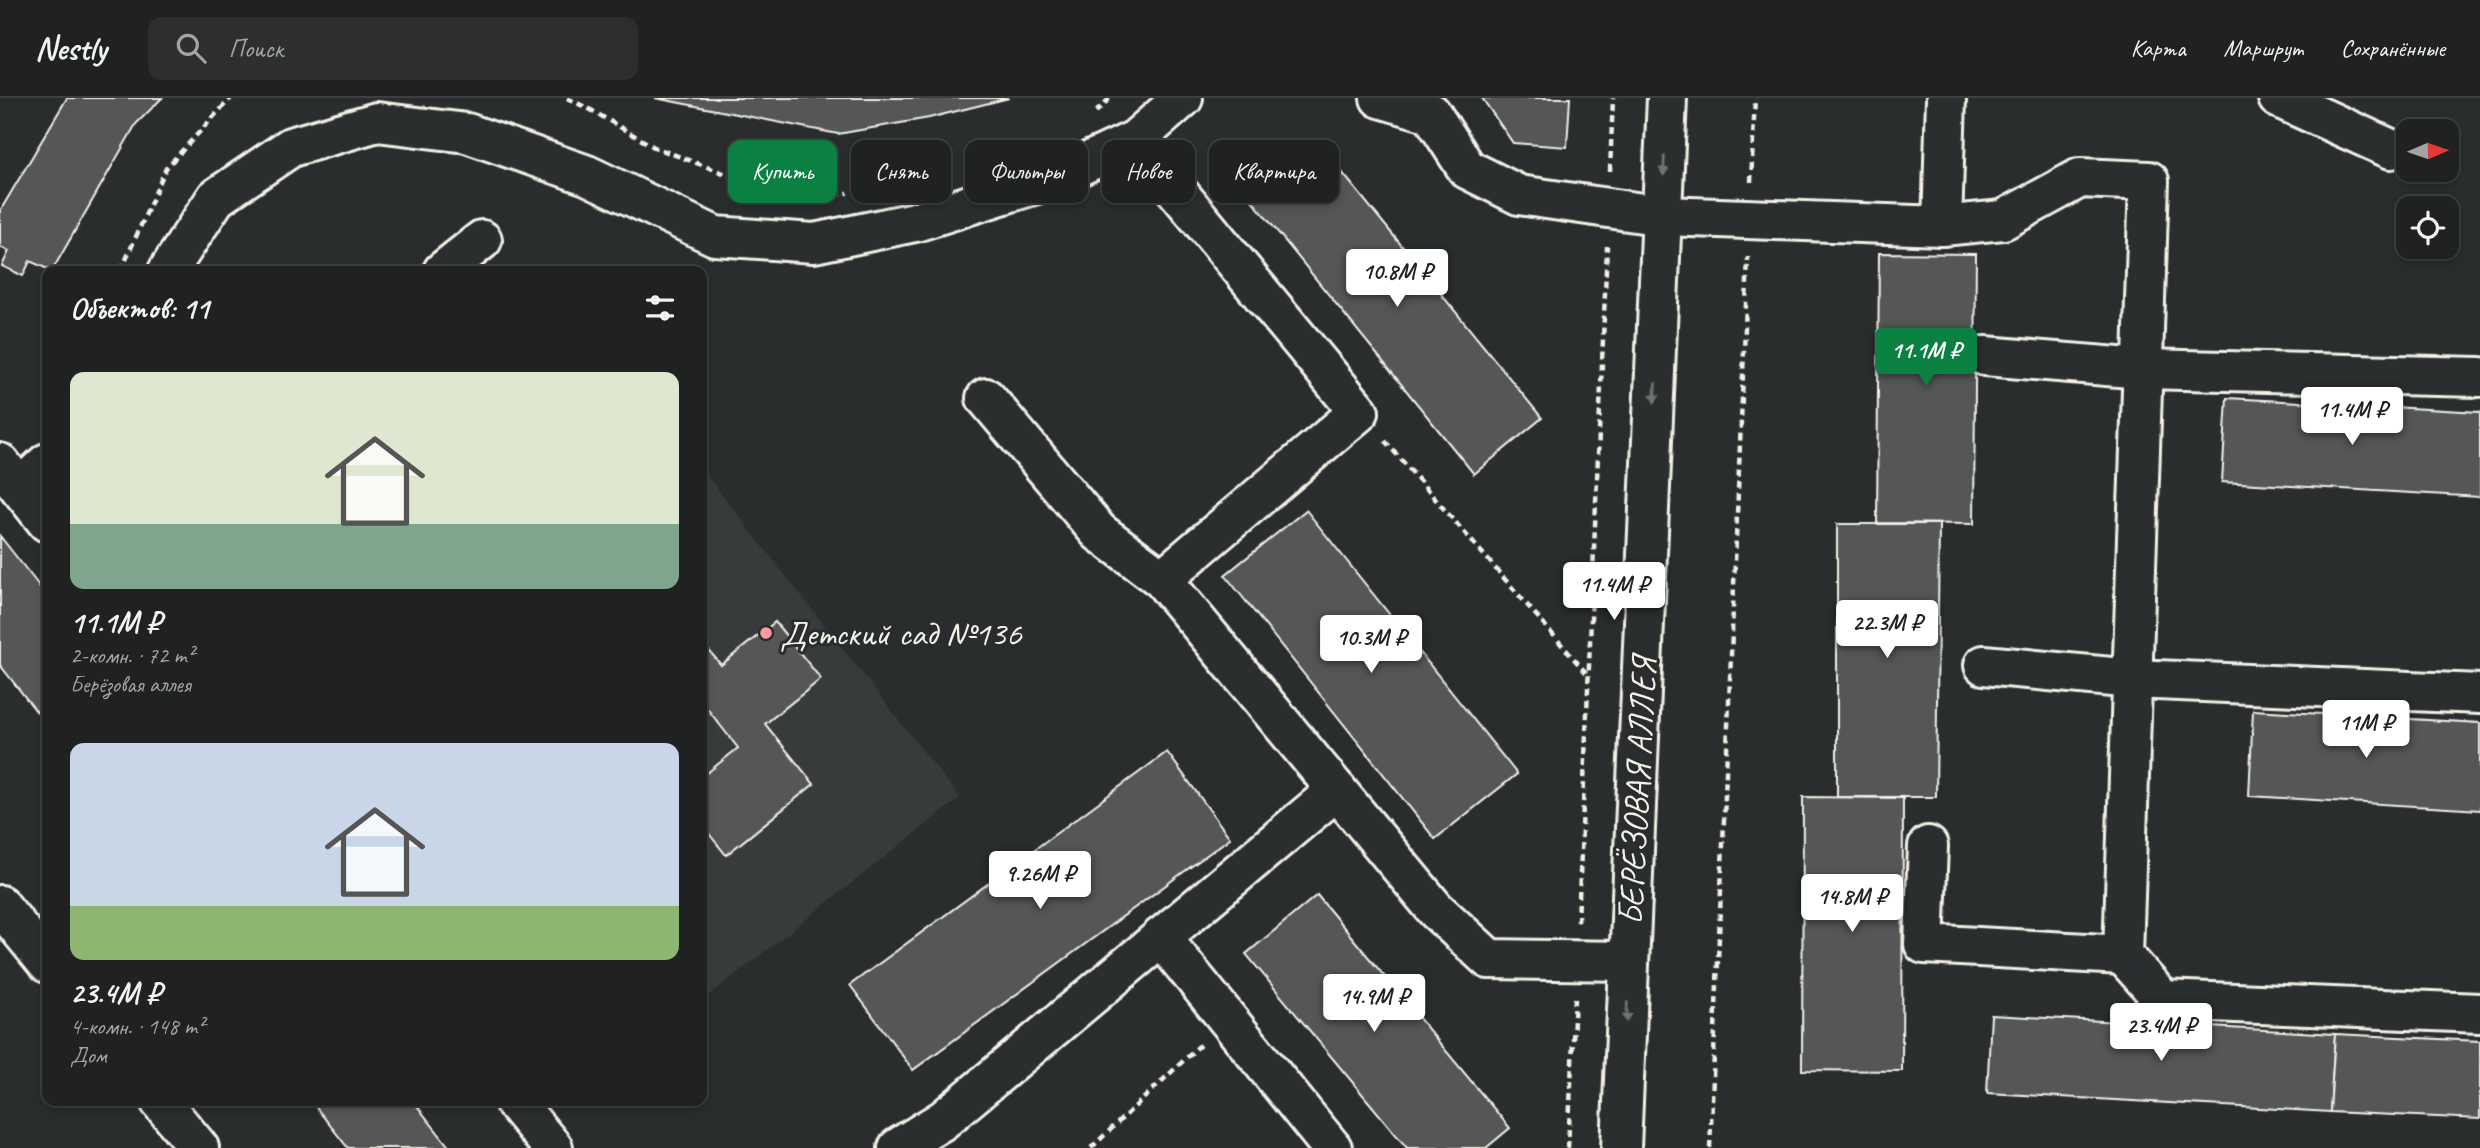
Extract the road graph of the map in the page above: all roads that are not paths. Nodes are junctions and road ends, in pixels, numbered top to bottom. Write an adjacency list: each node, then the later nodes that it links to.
1 (1183, 98): 6 (street)
2 (1380, 98): 10 (street)
3 (1667, 98): 10 (street, БЕРЁЗОВАЯ АЛЛЕЯ, one-way to 10)
4 (1946, 98): 11 (street)
5 (2278, 98): 7 (street)
6 (1135, 140)
7 (2391, 149)
8 (1102, 155): 13 (street)
9 (1187, 203): 22 (street)
10 (1663, 216): 11 (street); 32 (street, БЕРЁЗОВАЯ АЛЛЕЯ, one-way to 32)
11 (1942, 226): 16 (street)
12 (482, 240): 14 (street)
13 (170, 266)
14 (449, 266)
15 (1985, 356): 16 (street)
16 (2143, 369): 17 (street); 24 (street)
17 (2480, 377)
18 (986, 398): 22 (street)
19 (42, 465): 20 (street)
20 (10, 475): 21 (street)
21 (42, 516)
22 (1162, 579): 26 (street)
23 (1984, 666): 24 (street)
24 (2133, 679): 25 (street); 30 (street)
25 (2480, 694)
26 (1337, 790): 29 (street); 32 (street)
27 (1928, 846): 30 (street)
28 (0, 905): 31 (street)
29 (1161, 937): 38 (street); 39 (street)
30 (2123, 955): 33 (street)
31 (42, 957)
32 (1629, 961): 40 (street, БЕРЁЗОВАЯ АЛЛЕЯ, one-way to 40)
33 (2480, 1013)
34 (164, 1106): 36 (street)
35 (518, 1106): 37 (street)
36 (199, 1148)
37 (552, 1148)
38 (898, 1148)
39 (1332, 1148)
40 (1621, 1148)

